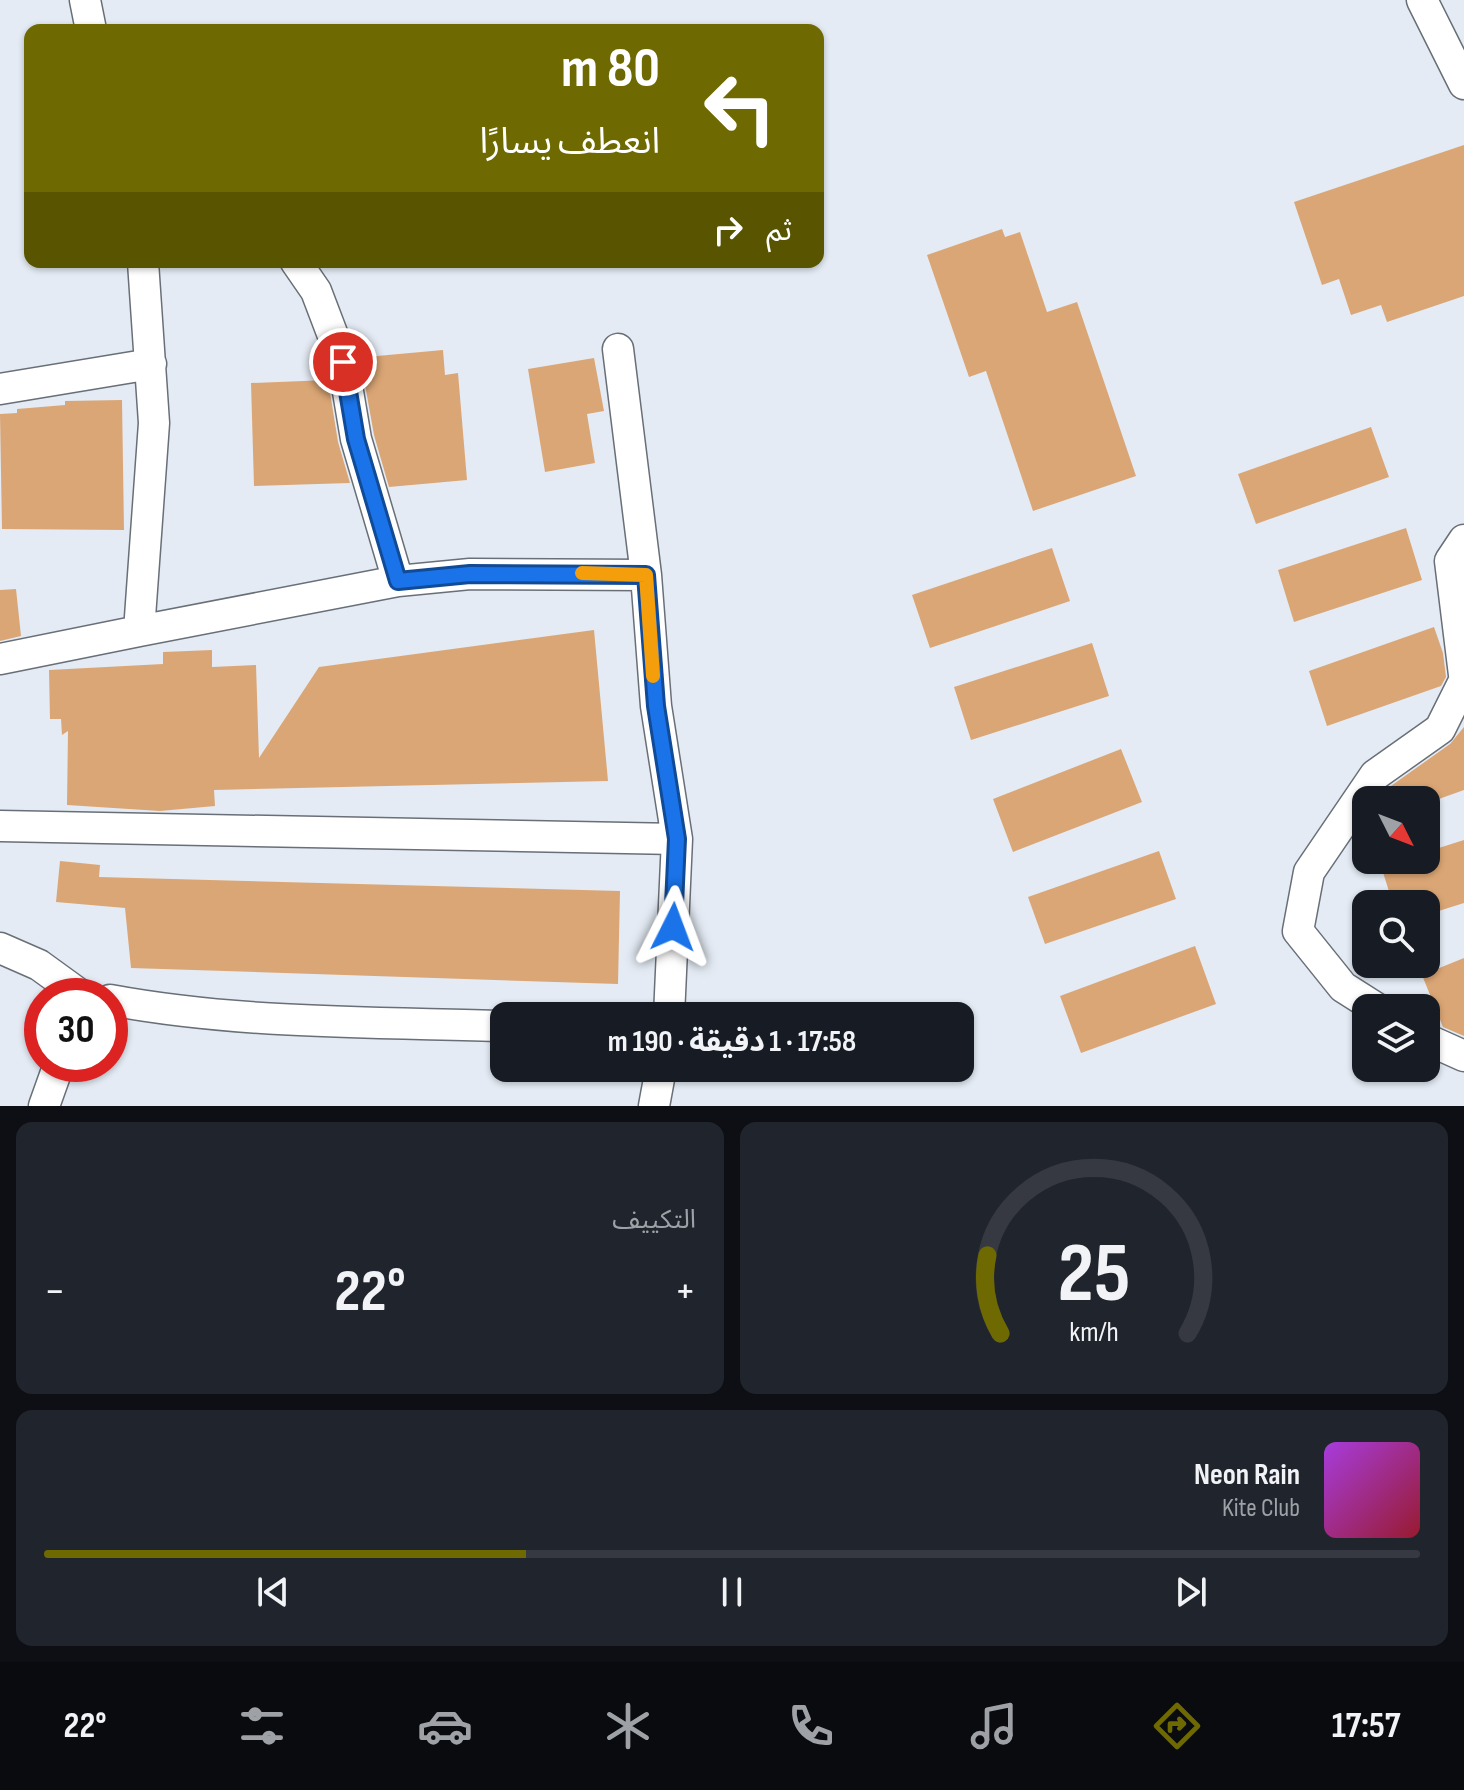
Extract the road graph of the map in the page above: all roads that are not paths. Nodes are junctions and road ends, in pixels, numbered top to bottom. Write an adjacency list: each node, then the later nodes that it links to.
1 (85, 0): 3 (street)
2 (1422, 0): 4 (street)
3 (90, 24)
4 (1461, 68)
5 (143, 268): 8 (street)
6 (300, 268): 12 (street)
7 (618, 349): 11 (street)
8 (151, 364): 9 (street); 13 (street)
9 (0, 389)
10 (1464, 540): 15 (street)
11 (646, 575): 12 (street); 18 (street)
12 (398, 581): 13 (street)
13 (139, 631): 14 (street)
14 (0, 659)
15 (1464, 675)
16 (1464, 681): 21 (street)
17 (0, 826): 18 (street)
18 (677, 839): 22 (street)
19 (0, 948): 20 (street)
20 (58, 978)
21 (1354, 994)
22 (670, 1002)
23 (128, 1003): 24 (street)
24 (490, 1026)
25 (1440, 1045): 26 (street)
26 (1464, 1056)
27 (53, 1082): 29 (street)
28 (658, 1082): 30 (street)
29 (44, 1106)
30 (654, 1106)

